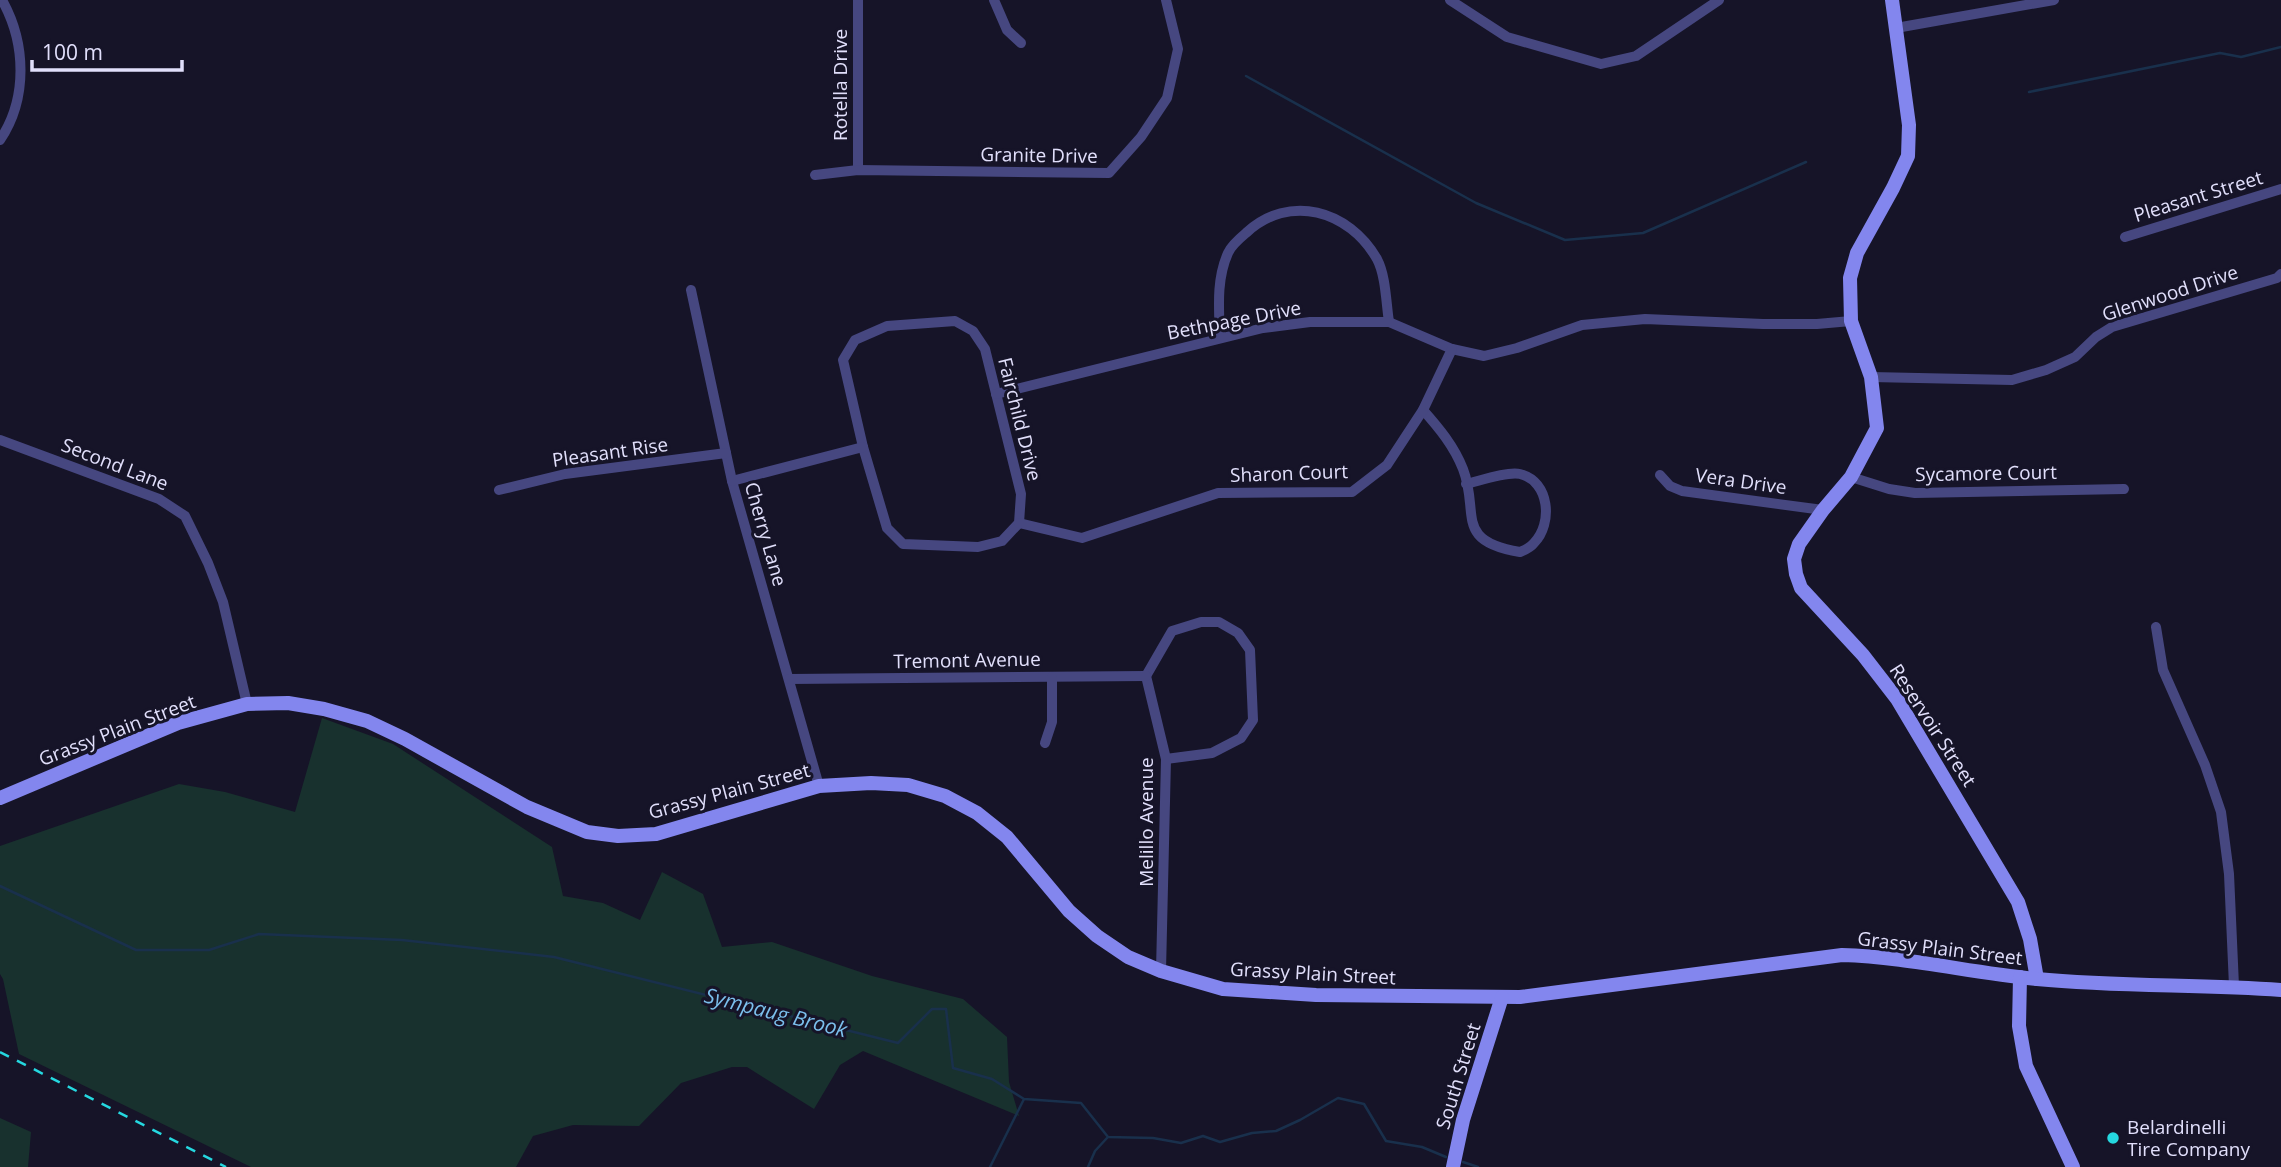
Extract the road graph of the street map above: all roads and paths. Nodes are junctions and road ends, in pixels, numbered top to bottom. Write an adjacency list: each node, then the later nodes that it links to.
1 (2, 0): 11 (street)
2 (858, 0): 12 (street, Rotella Drive)
3 (994, 0): 10 (street)
4 (1166, 0): 12 (street, Granite Drive)
5 (1450, 0): 6 (street)
6 (1719, 0)
7 (1892, 0): 9 (main road, Reservoir Street)
8 (2054, 0): 9 (street)
9 (1896, 28): 18 (main road, Reservoir Street)
10 (1021, 43)
11 (0, 140)
12 (858, 170): 13 (street, Granite Drive)
13 (815, 175)
14 (2281, 189): 15 (street, Pleasant Street)
15 (2125, 237)
16 (2281, 274): 22 (street, Glenwood Drive)
17 (691, 290): 27 (street, Cherry Lane)
18 (1851, 321): 21 (street, Bethpage Drive); 22 (main road, Reservoir Street)
19 (1389, 322): 20 (street, Bethpage Drive); 20 (street); 21 (street, Bethpage Drive)
20 (1220, 338): 23 (street, Bethpage Drive)
21 (1452, 349): 24 (street, Sharon Court)
22 (1871, 377): 29 (main road, Reservoir Street)
23 (996, 394): 26 (street, Fairchild Drive); 35 (street, Fairchild Drive)
24 (1423, 410): 31 (street); 35 (street, Sharon Court)
25 (0, 440): 40 (street, Second Lane)
26 (863, 447): 30 (street); 35 (street, Fairchild Drive)
27 (726, 453): 30 (street, Cherry Lane); 32 (street, Pleasant Rise)
28 (1660, 474): 34 (street, Vera Drive)
29 (1851, 477): 33 (street, Sycamore Court); 34 (main road, Reservoir Street)
30 (732, 481): 39 (street, Cherry Lane)
31 (1466, 484): 31 (street)
32 (499, 489)
33 (2124, 489)
34 (1823, 510): 47 (main road, Reservoir Street)
35 (1019, 523)
36 (2156, 627): 48 (street)
37 (1146, 676): 38 (street, Tremont Avenue); 42 (street, Melillo Avenue); 42 (street)
38 (1052, 677): 39 (street, Tremont Avenue); 41 (street)
39 (789, 679): 43 (street, Cherry Lane)
40 (247, 704): 43 (main road, Grassy Plain Street); 44 (main road, Grassy Plain Street)
41 (1045, 743)
42 (1166, 759): 45 (street, Melillo Avenue)
43 (819, 786): 45 (main road, Grassy Plain Street)
44 (0, 798)
45 (1161, 971): 50 (main road, Grassy Plain Street)
46 (2020, 977): 47 (main road, Grassy Plain Street); 50 (main road, Grassy Plain Street); 52 (main road)
47 (2037, 979): 48 (main road, Grassy Plain Street)
48 (2234, 986): 49 (main road, Grassy Plain Street)
49 (2281, 990)
50 (1502, 997): 51 (main road, South Street)
51 (1453, 1167)
52 (2073, 1167)

